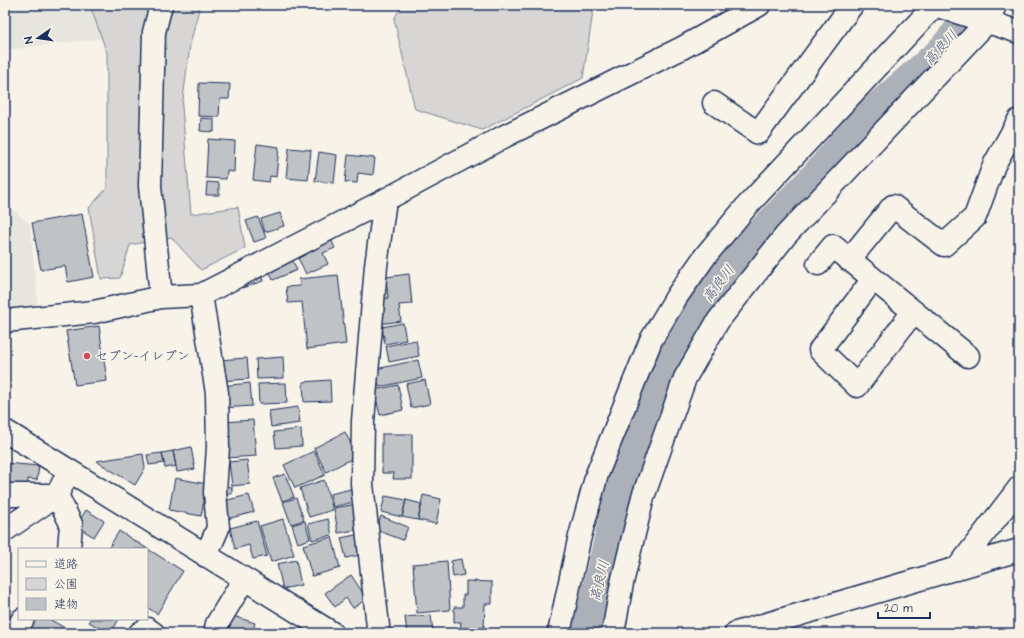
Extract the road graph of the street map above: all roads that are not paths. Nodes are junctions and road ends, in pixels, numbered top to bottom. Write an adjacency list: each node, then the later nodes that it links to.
1 (161, 5): 14 (street)
2 (759, 5): 9 (street)
3 (852, 5): 7 (street)
4 (935, 5): 5 (street); 36 (street)
5 (992, 13): 6 (street); 37 (street)
6 (1019, 32)
7 (714, 103)
8 (1019, 120): 10 (street)
9 (386, 200): 13 (street); 35 (street)
10 (849, 260): 11 (street); 12 (street)
11 (818, 264)
12 (873, 279): 15 (street); 15 (street)
13 (201, 295): 14 (street); 26 (street)
14 (161, 297): 16 (street)
15 (913, 312): 17 (street)
16 (5, 321)
17 (968, 356)
18 (5, 431): 19 (street)
19 (69, 471): 22 (street); 26 (street)
20 (1019, 488): 27 (street)
21 (5, 495): 22 (street)
22 (57, 495): 23 (street); 24 (street)
23 (5, 530)
24 (69, 548)
25 (1019, 550): 27 (street)
26 (206, 556): 28 (street)
27 (956, 569): 38 (street)
28 (244, 579): 33 (street); 34 (street)
29 (22, 620): 30 (street)
30 (14, 633)
31 (140, 633): 32 (street)
32 (153, 633)
33 (215, 633)
34 (332, 633)
35 (377, 633)
36 (559, 633)
37 (613, 633)
38 (736, 633)

